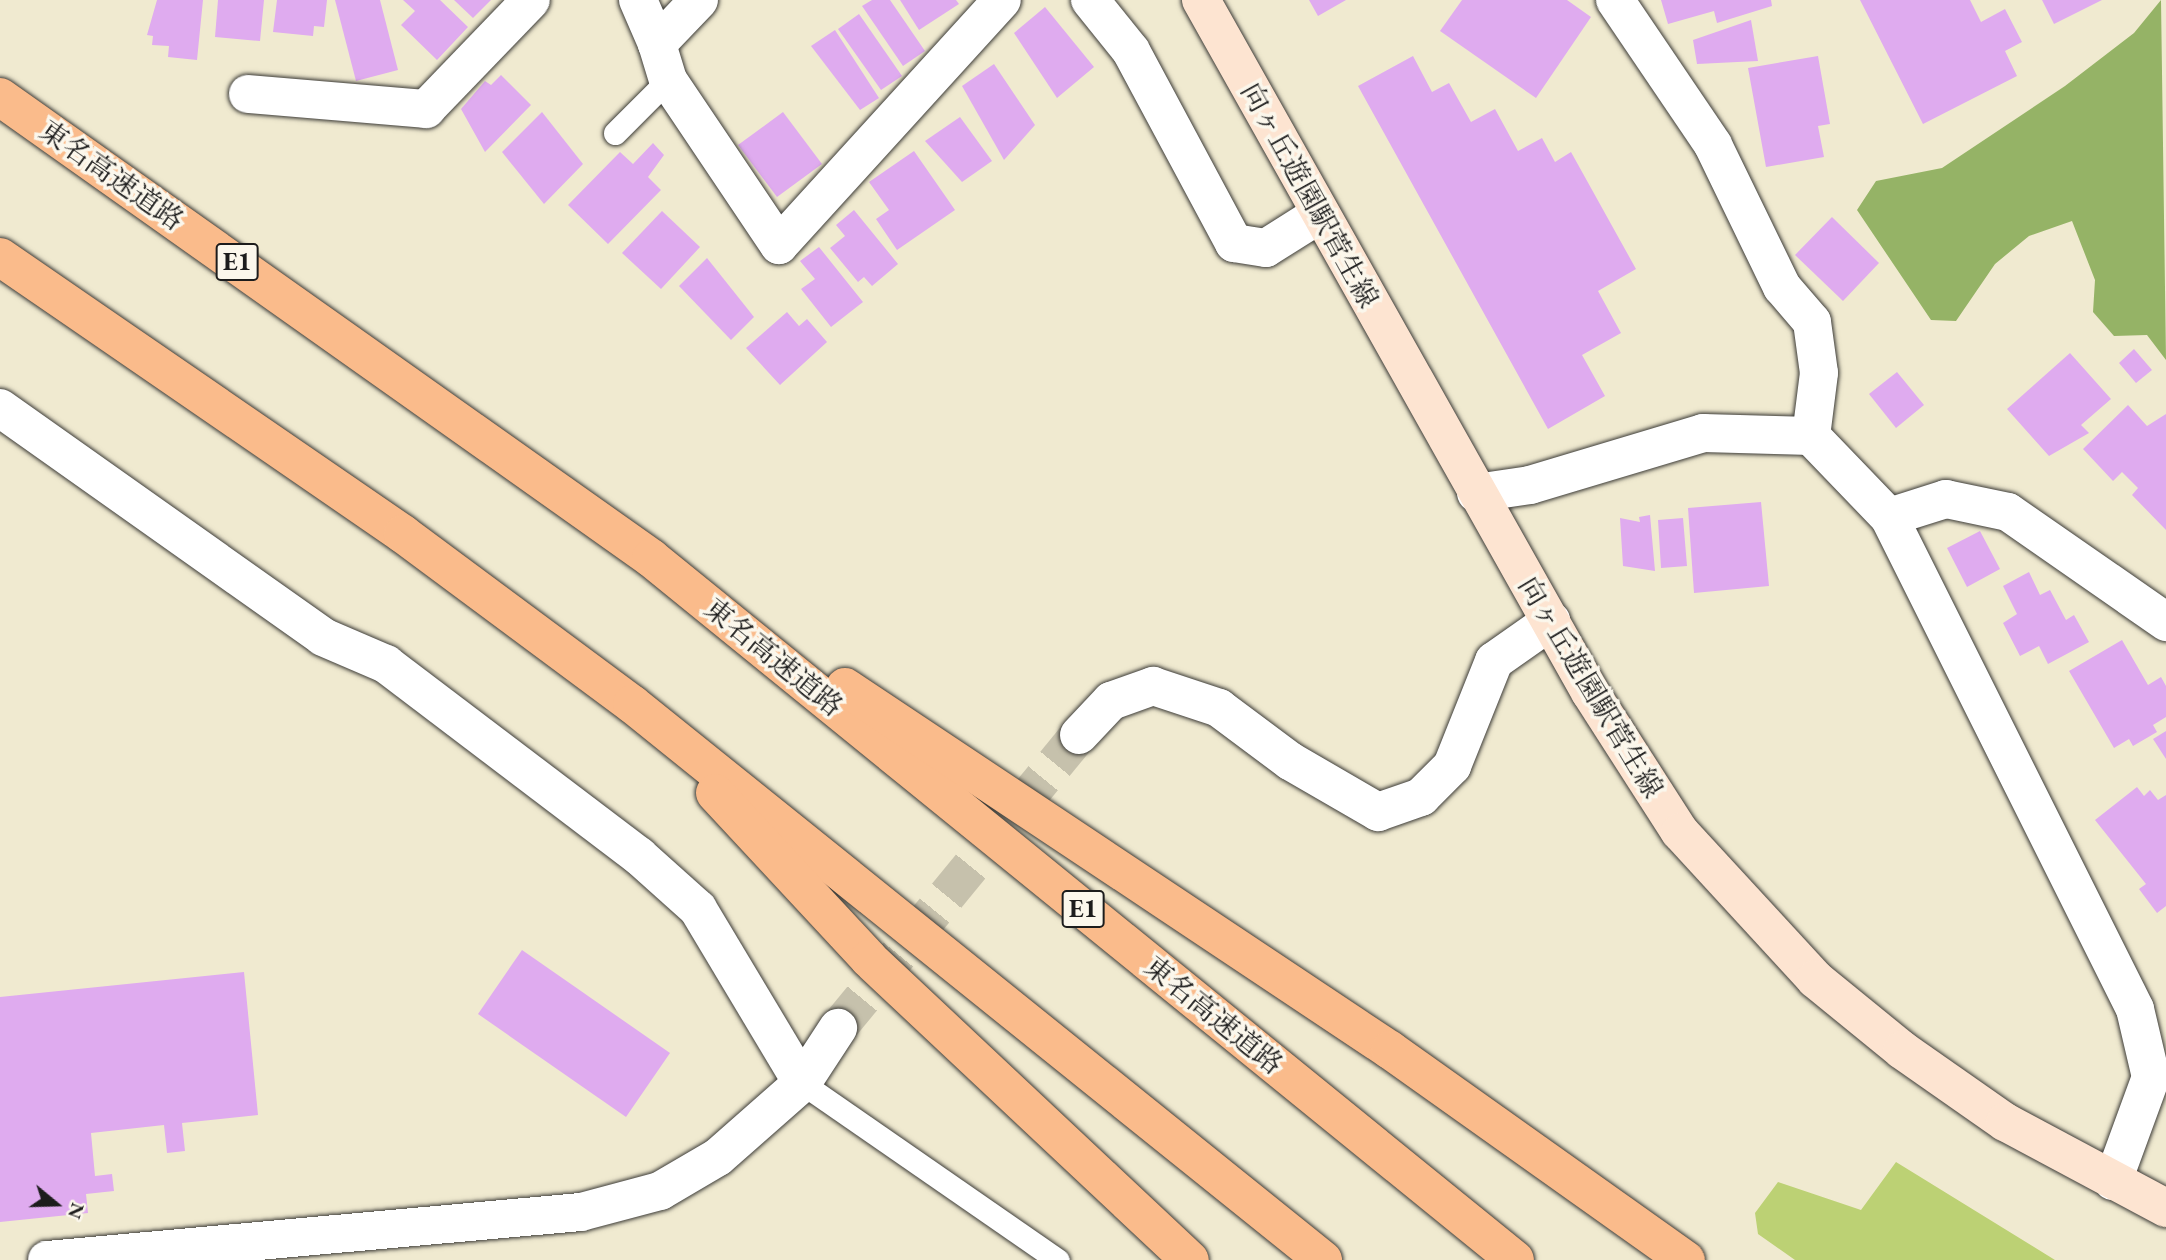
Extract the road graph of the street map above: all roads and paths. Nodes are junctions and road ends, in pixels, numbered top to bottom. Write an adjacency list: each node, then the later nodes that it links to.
1 (531, 0): 10 (street)
2 (638, 0): 8 (street)
3 (699, 0): 8 (street)
4 (1002, 0): 9 (street)
5 (1090, 0): 13 (street)
6 (1202, 0): 13 (street, 向ヶ丘遊園駅菅生線)
7 (1615, 0): 16 (street)
8 (657, 44): 9 (street)
9 (668, 80): 12 (lane)
10 (248, 94)
11 (0, 97): 19 (highway, 東名高速道路 / E1)
12 (615, 133)
13 (1321, 214): 17 (street, 向ヶ丘遊園駅菅生線)
14 (0, 257): 22 (highway)
15 (0, 408): 25 (street)
16 (1811, 436): 17 (street); 18 (street)
17 (1476, 493): 20 (street, 向ヶ丘遊園駅菅生線)
18 (1889, 517): 21 (street); 26 (street)
19 (651, 558): 32 (highway, 東名高速道路 / E1); 33 (highway)
20 (1551, 621): 23 (street); 26 (street, 向ヶ丘遊園駅菅生線)
21 (2166, 622)
22 (632, 704): 30 (highway); 31 (highway)
23 (1079, 735)
24 (838, 1028): 25 (street)
25 (802, 1083): 28 (street); 29 (lane)
26 (2113, 1181): 27 (street, 向ヶ丘遊園駅菅生線)
27 (2166, 1208)
28 (47, 1260)
29 (1058, 1260)
30 (1190, 1260)
31 (1323, 1260)
32 (1515, 1260)
33 (1686, 1260)

